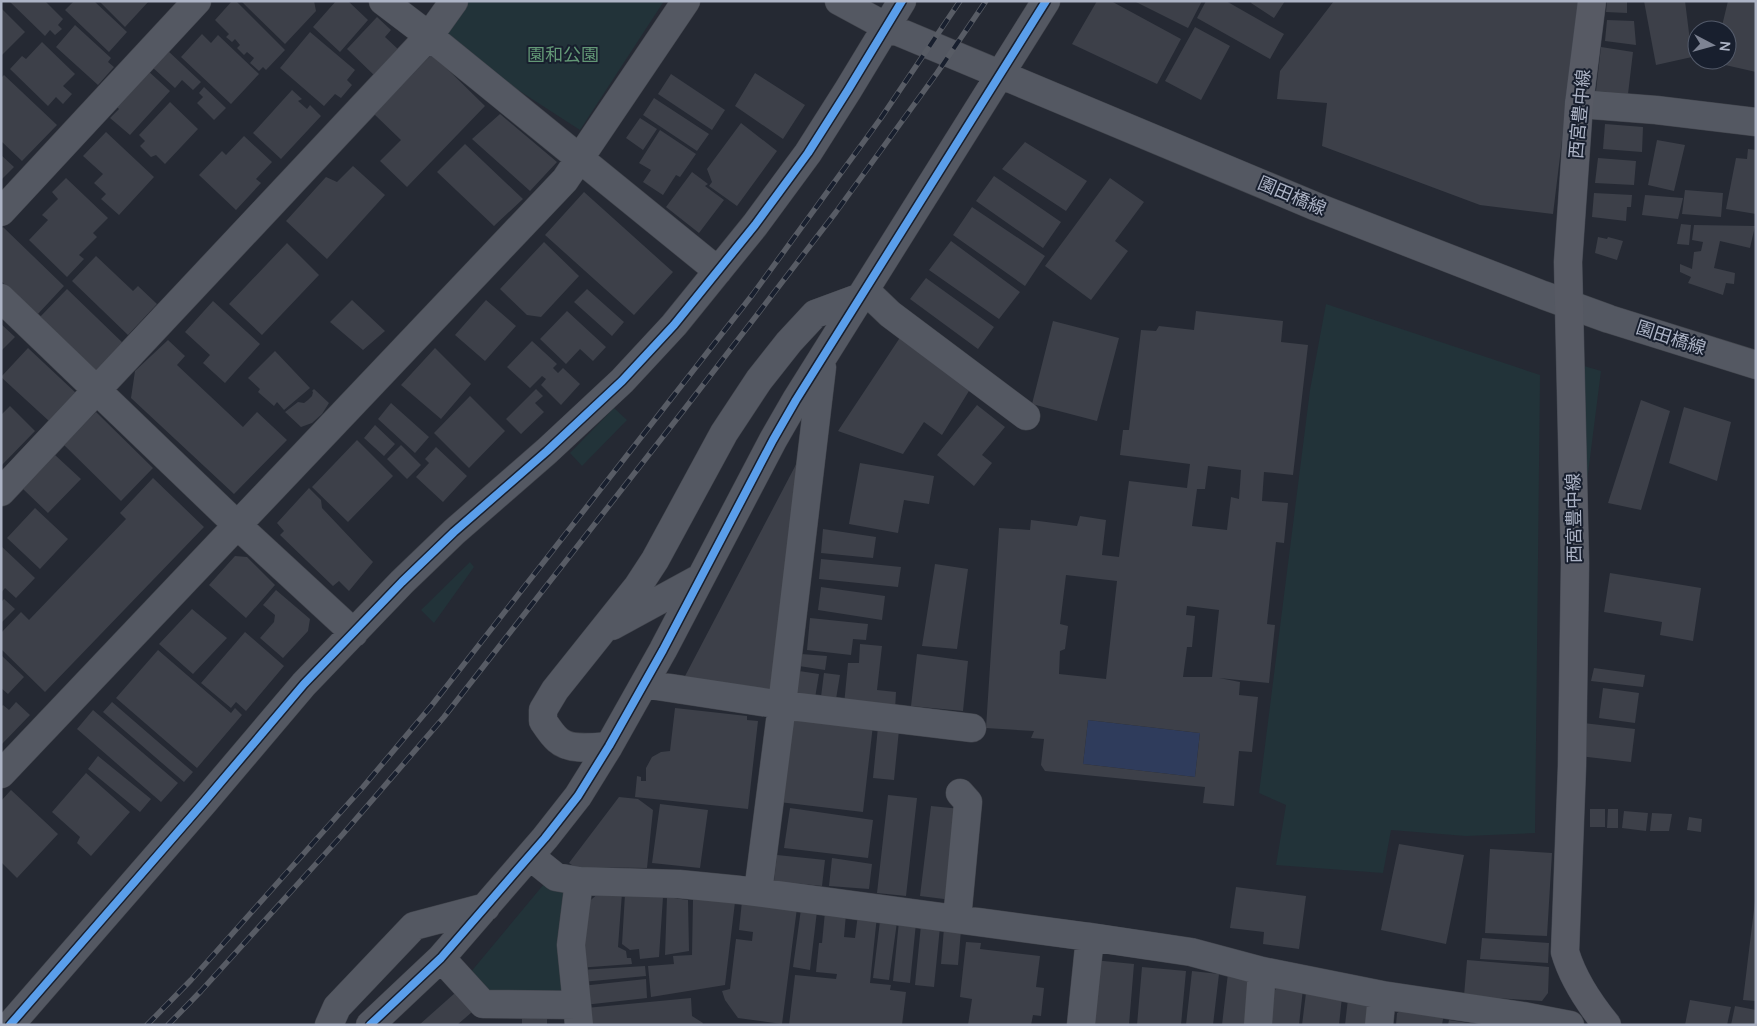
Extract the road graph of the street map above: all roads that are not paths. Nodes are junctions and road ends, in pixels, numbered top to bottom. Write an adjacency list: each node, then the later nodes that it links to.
1 (197, 1): 15 (street)
2 (383, 1): 10 (street)
3 (454, 1): 10 (street)
4 (686, 1): 14 (street)
5 (839, 1): 9 (street, 園田橋線)
6 (902, 1): 9 (street)
7 (1046, 1): 11 (street)
8 (1592, 1): 12 (main road, 西宮豊中線)
9 (887, 27): 11 (street, 園田橋線); 16 (street)
10 (429, 36): 14 (street); 22 (street)
11 (1000, 75): 17 (street); 19 (street, 園田橋線)
12 (1579, 104): 13 (street); 19 (main road, 西宮豊中線)
13 (1756, 122)
14 (581, 158): 16 (street); 25 (street)
15 (1, 212)
16 (718, 271): 28 (street)
17 (864, 294): 20 (street); 23 (street); 27 (street)
18 (1, 298): 22 (street)
19 (1570, 305): 21 (street, 園田橋線); 52 (main road, 西宮豊中線)
20 (823, 358): 26 (street); 30 (street)
21 (1756, 365)
22 (98, 390): 24 (street); 25 (street)
23 (1026, 416)
24 (1, 492)
25 (237, 524): 28 (street); 33 (street)
26 (700, 578): 27 (street); 29 (street)
27 (602, 632): 32 (street)
28 (354, 633): 46 (street)
29 (644, 684): 30 (street); 32 (street)
30 (782, 705): 31 (street); 37 (street)
31 (972, 728)
32 (609, 746): 35 (street)
33 (1, 774)
34 (960, 793): 39 (street)
35 (530, 856): 36 (street); 38 (street)
36 (579, 881): 37 (street); 44 (street)
37 (758, 892): 39 (street)
38 (486, 907): 41 (street); 47 (street)
39 (957, 919): 40 (street)
40 (1090, 937): 42 (street); 49 (street)
41 (441, 958): 44 (street); 48 (street)
42 (1262, 971): 43 (street); 50 (street)
43 (1382, 995): 45 (street); 51 (street)
44 (578, 1015)
45 (1562, 1024)
46 (10, 1025)
47 (329, 1025)
48 (370, 1025)
49 (1080, 1025)
50 (1258, 1025)
51 (1379, 1025)
52 (1607, 1025)

